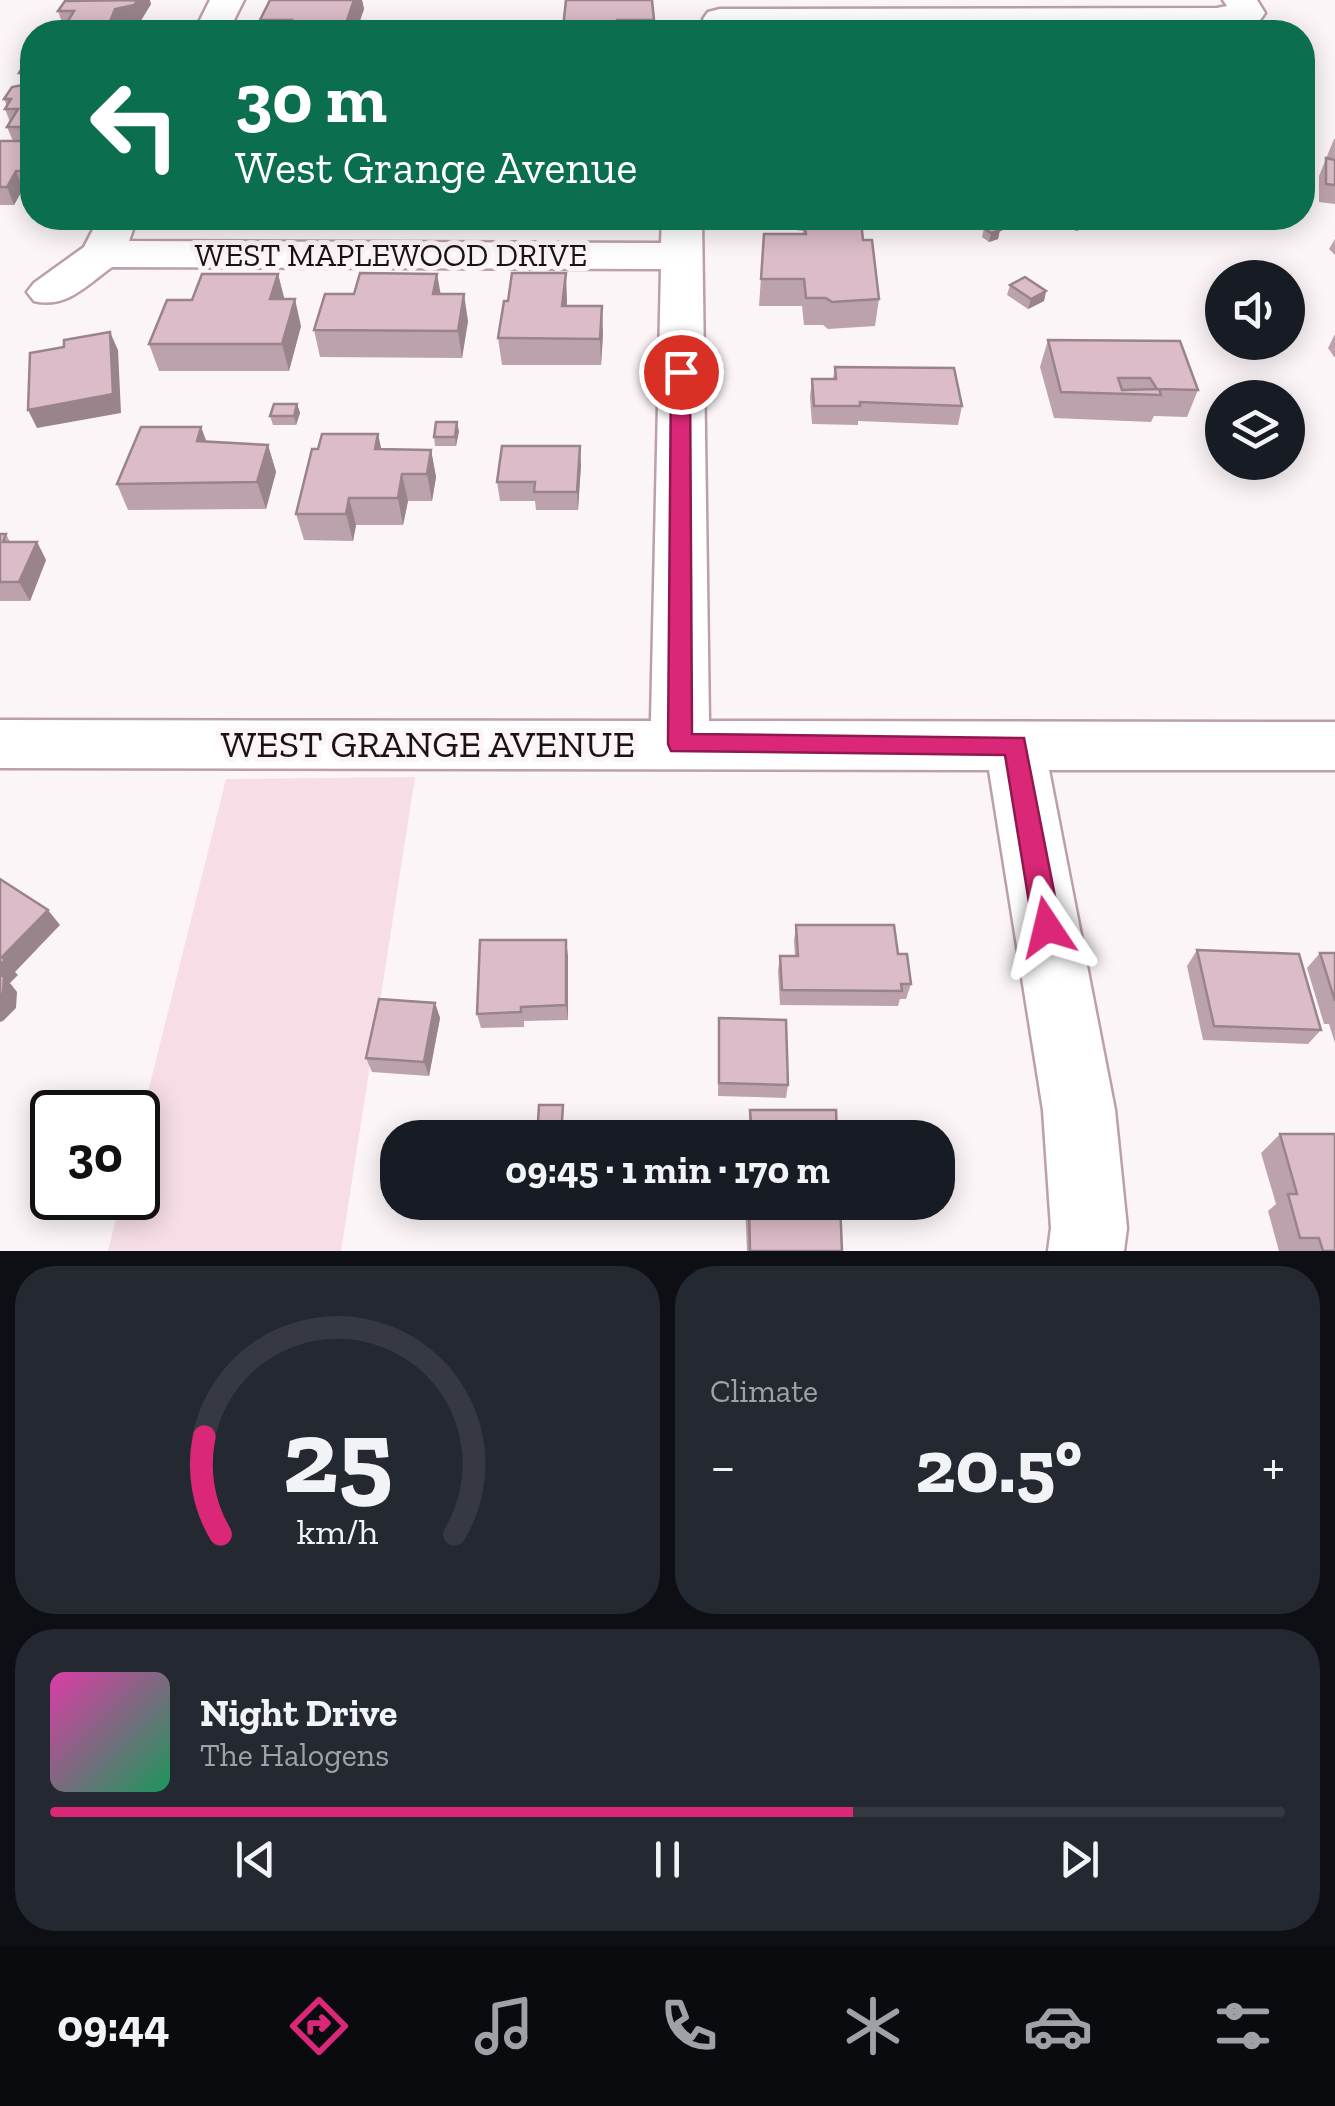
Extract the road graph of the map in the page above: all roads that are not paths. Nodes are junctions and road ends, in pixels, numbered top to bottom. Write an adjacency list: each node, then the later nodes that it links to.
1 (1244, 6): 4 (street)
2 (719, 17): 3 (street)
3 (855, 20)
4 (1178, 20)
5 (111, 236): 6 (street, WEST MAPLEWOOD DRIVE); 7 (street)
6 (682, 236): 9 (street)
7 (50, 292)
8 (0, 744): 9 (street, WEST GRANGE AVENUE)
9 (680, 744): 10 (street, WEST GRANGE AVENUE)
10 (1016, 745): 11 (street, WEST GRANGE AVENUE); 12 (street)
11 (1335, 746)
12 (1086, 1251)

